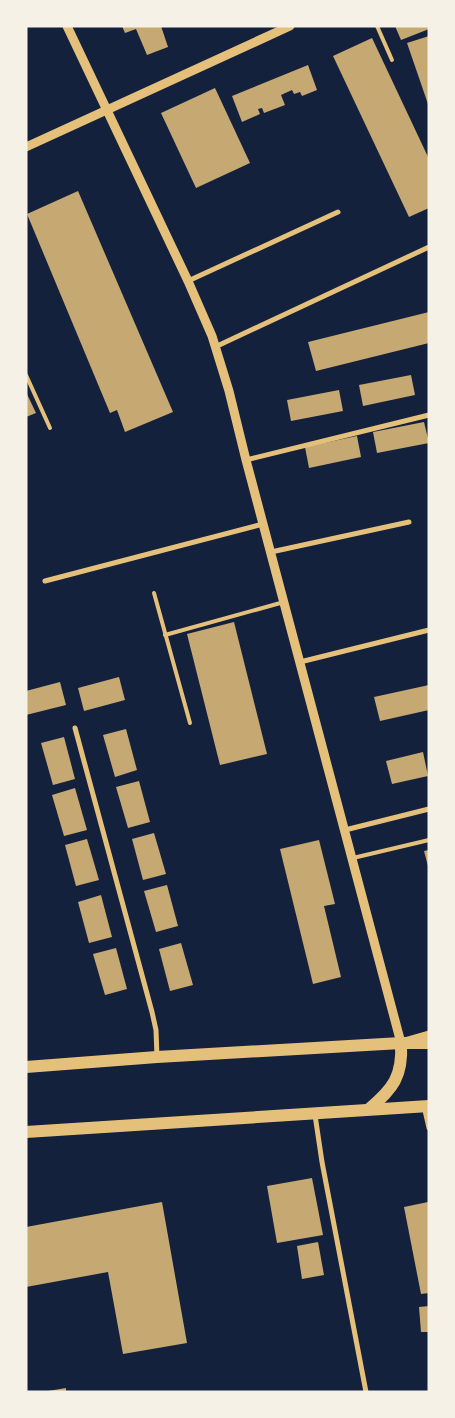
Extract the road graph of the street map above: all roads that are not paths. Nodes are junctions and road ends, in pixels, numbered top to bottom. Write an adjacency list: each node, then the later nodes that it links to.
1 (67, 26): 5 (street)
2 (290, 26): 5 (street)
3 (377, 26): 4 (lane)
4 (392, 60)
5 (107, 111): 6 (street); 9 (street)
6 (26, 147)
7 (338, 212): 9 (street)
8 (429, 247): 10 (street)
9 (188, 281): 10 (street)
10 (215, 347): 14 (street)
11 (26, 375): 13 (lane)
12 (429, 415): 14 (street)
13 (50, 428)
14 (246, 460): 16 (street)
15 (410, 522): 17 (street)
16 (263, 524): 17 (street); 18 (street)
17 (271, 552): 20 (street)
18 (44, 581)
19 (154, 593): 22 (lane)
20 (284, 602): 22 (lane); 23 (street)
21 (429, 630): 23 (street)
22 (165, 635): 24 (lane)
23 (300, 662): 27 (street)
24 (190, 723)
25 (75, 728): 33 (street)
26 (429, 809): 27 (street)
27 (344, 830): 29 (street)
28 (429, 840): 29 (lane)
29 (352, 858): 31 (street)
30 (429, 1035): 31 (street)
31 (401, 1043): 32 (main road); 33 (main road); 36 (main road)
32 (429, 1043)
33 (157, 1057): 34 (main road)
34 (26, 1067)
35 (426, 1106): 36 (main road); 38 (street)
36 (369, 1109): 37 (main road)
37 (314, 1113): 39 (main road); 40 (street)
38 (429, 1128)
39 (26, 1132)
40 (366, 1392)

